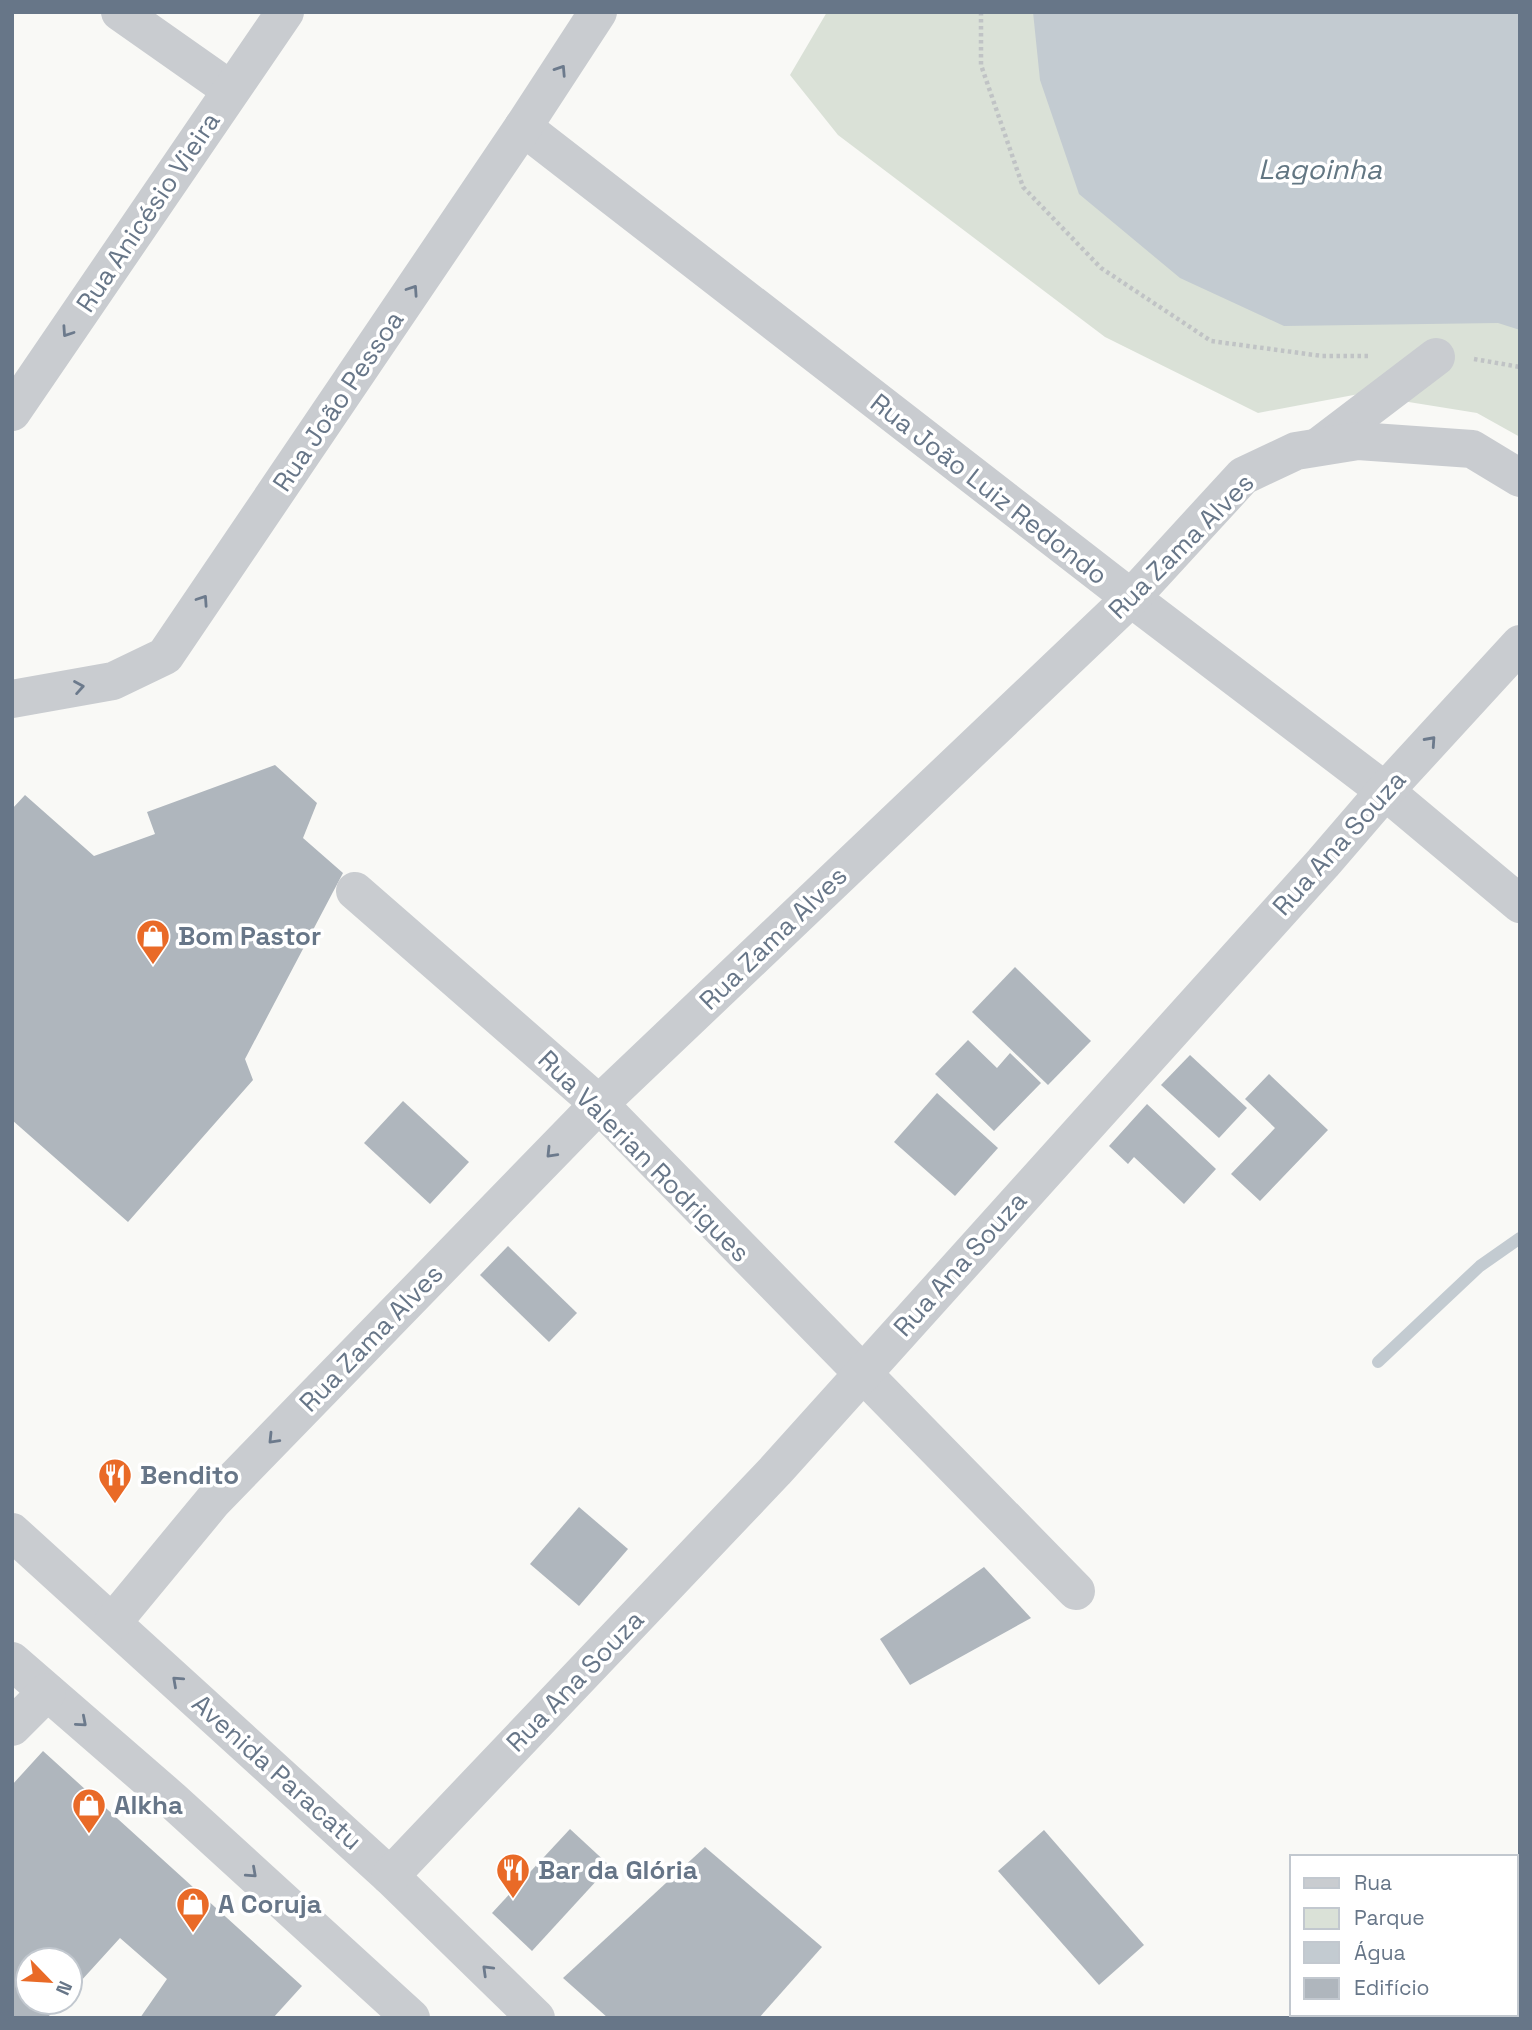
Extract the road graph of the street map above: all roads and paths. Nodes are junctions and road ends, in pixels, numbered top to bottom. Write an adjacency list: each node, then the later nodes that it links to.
1 (120, 12): 5 (street)
2 (285, 12): 5 (street, Rua Anicésio Vieira)
3 (598, 12): 6 (street, Rua João Pessoa, one-way to 3)
4 (981, 12): 7 (path)
5 (231, 90): 10 (street, Rua Anicésio Vieira, one-way to 10)
6 (523, 127): 13 (street, Rua João Luiz Redondo); 15 (street, Rua João Pessoa, one-way to 6)
7 (1372, 356)
8 (1436, 357): 9 (path); 11 (street)
9 (1520, 367)
10 (12, 412)
11 (1317, 447): 12 (street, Rua Zama Alves); 13 (street, Rua Zama Alves)
12 (1520, 478)
13 (1131, 598): 16 (street, Rua João Luiz Redondo); 19 (street, Rua Zama Alves)
14 (1520, 644): 16 (street, Rua Ana Souza, one-way to 14)
15 (12, 699)
16 (1385, 791): 18 (street, Rua João Luiz Redondo); 20 (street, Rua Ana Souza)
17 (355, 891): 19 (street, Rua Valerian Rodrigues)
18 (1520, 904)
19 (599, 1104): 20 (street, Rua Valerian Rodrigues); 23 (street, Rua Zama Alves, one-way to 23)
20 (861, 1374): 22 (street, Rua Valerian Rodrigues); 27 (street, Rua Ana Souza)
21 (12, 1532): 23 (street, Avenida Paracatu)
22 (1076, 1591)
23 (113, 1622): 27 (street, Avenida Paracatu, one-way to 23)
24 (12, 1661): 25 (street)
25 (47, 1692): 26 (street); 28 (street, one-way to 28)
26 (12, 1727)
27 (390, 1876): 29 (street, Avenida Paracatu, one-way to 27)
28 (411, 2018)
29 (536, 2018)

